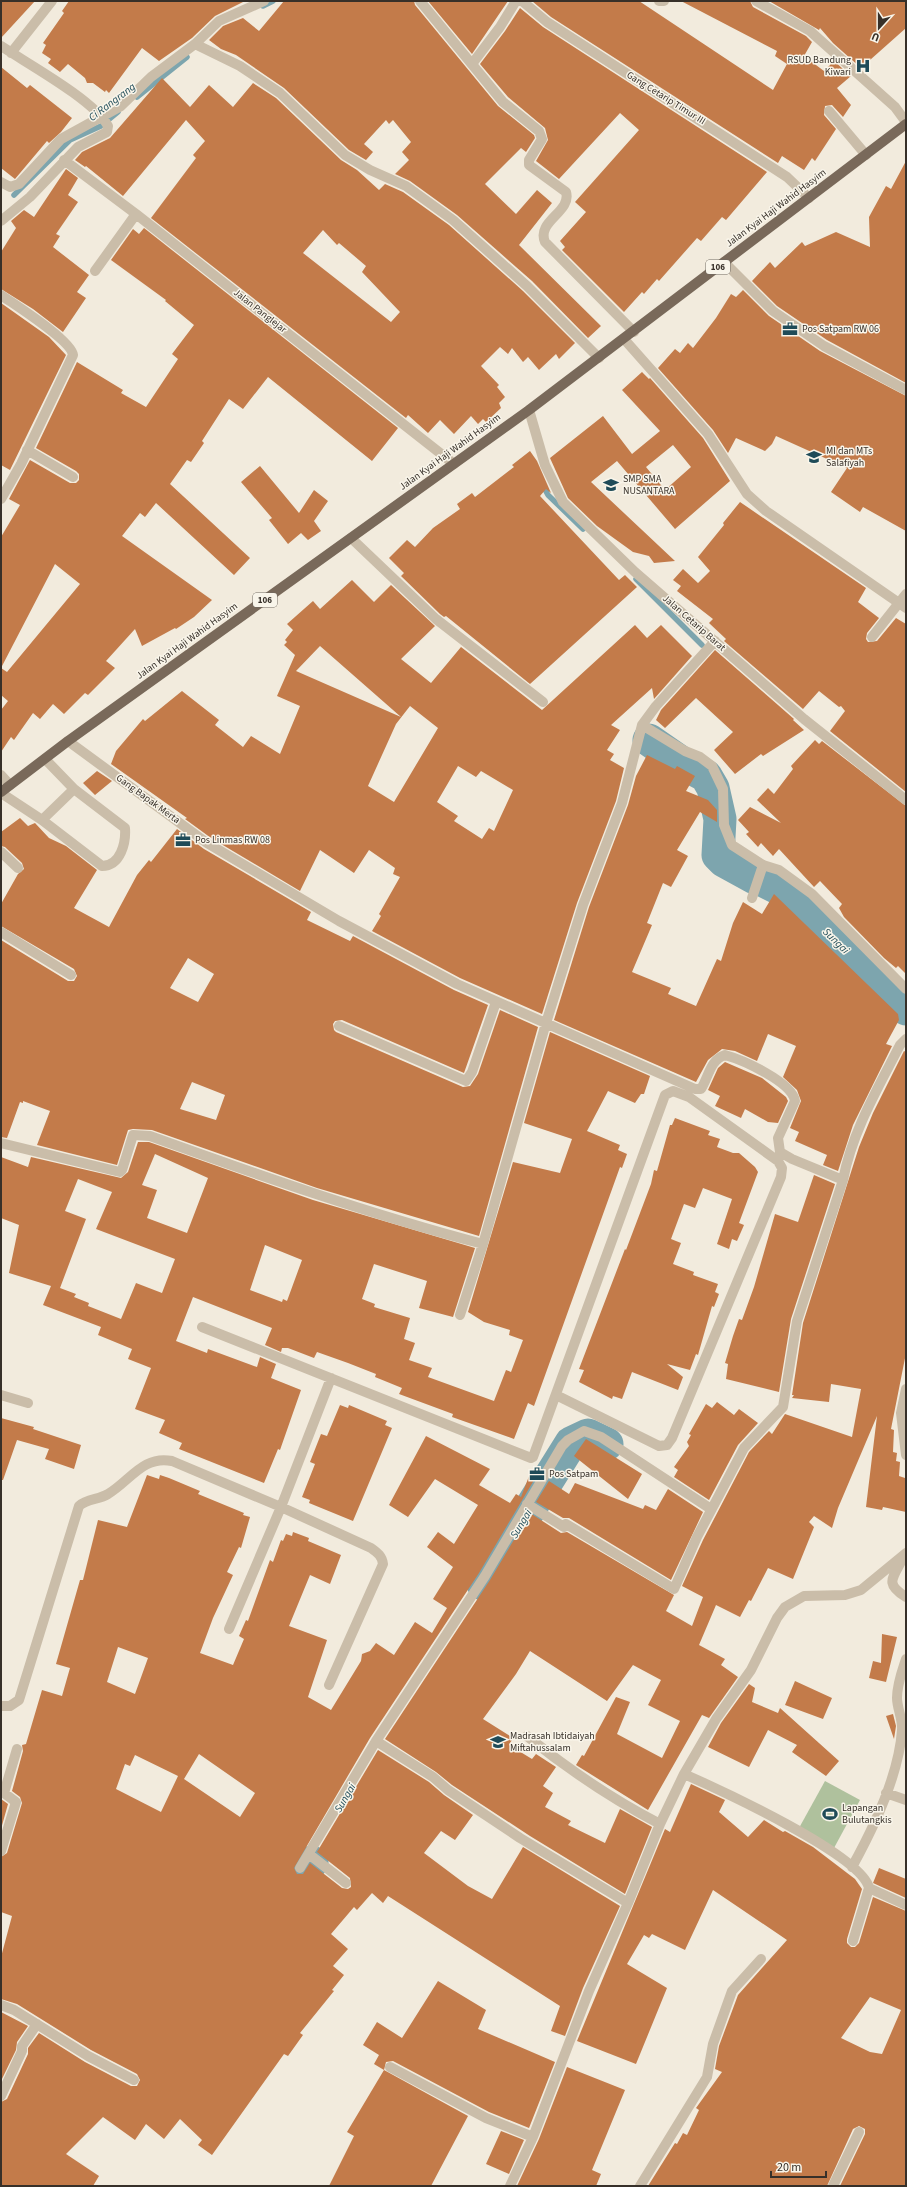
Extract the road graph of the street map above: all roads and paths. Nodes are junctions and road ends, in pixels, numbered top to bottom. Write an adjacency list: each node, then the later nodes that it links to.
1 (52, 1): 11 (street)
2 (264, 1): 9 (street)
3 (420, 1): 12 (street)
4 (516, 1): 12 (street)
5 (522, 1): 19 (street, Gang Cetarip Timur III)
6 (659, 1): 7 (street)
7 (664, 1)
8 (756, 1): 15 (street)
9 (195, 44): 14 (street); 27 (street)
10 (1, 46): 11 (street)
11 (11, 53): 14 (street)
12 (472, 64): 25 (street)
13 (829, 110): 16 (street)
14 (105, 120): 17 (street); 18 (street)
15 (906, 123): 16 (main road, Jalan Kyai Haji Wahid Hasyim / 106)
16 (866, 155): 19 (main road, Jalan Kyai Haji Wahid Hasyim / 106)
17 (64, 160): 20 (street, Jalan Panglejar); 21 (street)
18 (1, 182)
19 (808, 198): 22 (main road, Jalan Kyai Haji Wahid Hasyim / 106)
20 (136, 214): 23 (street); 31 (street, Jalan Panglejar)
21 (1, 221)
22 (724, 262): 25 (main road, Jalan Kyai Haji Wahid Hasyim / 106); 28 (street)
23 (95, 271)
24 (1, 295): 30 (street)
25 (634, 332): 26 (main road, Jalan Kyai Haji Wahid Hasyim / 106)
26 (624, 339): 27 (main road, Jalan Kyai Haji Wahid Hasyim / 106); 36 (street)
27 (599, 358): 29 (main road, Jalan Kyai Haji Wahid Hasyim / 106)
28 (906, 390)
29 (529, 410): 31 (main road, Jalan Kyai Haji Wahid Hasyim / 106); 38 (street, Jalan Cetarip Barat)
30 (27, 450): 32 (street); 33 (street)
31 (454, 464): 34 (main road, Jalan Kyai Haji Wahid Hasyim / 106)
32 (73, 477)
33 (1, 499)
34 (351, 538): 39 (street); 41 (main road, Jalan Kyai Haji Wahid Hasyim / 106)
35 (906, 594): 36 (street)
36 (903, 606): 37 (street)
37 (872, 638)
38 (715, 641): 40 (street); 47 (street, Jalan Cetarip Barat)
39 (543, 702)
40 (642, 725): 50 (street); 57 (street)
41 (68, 741): 42 (main road, Jalan Kyai Haji Wahid Hasyim / 106); 56 (street, Gang Bapak Merta)
42 (45, 759): 44 (main road, Jalan Kyai Haji Wahid Hasyim / 106); 45 (street)
43 (1, 775): 44 (street)
44 (10, 785): 46 (main road, Jalan Kyai Haji Wahid Hasyim / 106)
45 (74, 789): 48 (street); 48 (street)
46 (1, 792): 48 (street)
47 (906, 800)
48 (42, 820)
49 (1, 852): 51 (street)
50 (763, 865): 52 (street); 55 (street)
51 (18, 868)
52 (752, 898)
53 (1, 932): 54 (street)
54 (71, 974)
55 (906, 989)
56 (496, 1002): 57 (street, Gang Bapak Merta); 58 (street)
57 (546, 1023): 61 (street, Gang Bapak Merta); 62 (street)
58 (339, 1026)
59 (906, 1039): 61 (street)
60 (1, 1143): 62 (street)
61 (843, 1180): 73 (street)
62 (483, 1244): 63 (street)
63 (460, 1315)
64 (202, 1327): 65 (street)
65 (331, 1378): 68 (street); 72 (street)
66 (906, 1389): 70 (street)
67 (1, 1395): 69 (street)
68 (556, 1395): 68 (street)
69 (28, 1403)
70 (906, 1454)
71 (530, 1506): 73 (street); 73 (street); 81 (street)
72 (281, 1507): 76 (street); 78 (street); 79 (street)
73 (711, 1510)
74 (906, 1553): 75 (street); 83 (street)
75 (906, 1597)
76 (229, 1629)
77 (906, 1659): 84 (street)
78 (329, 1685)
79 (1, 1706)
80 (527, 1736): 86 (street)
81 (376, 1741): 88 (street); 93 (street)
82 (17, 1749): 87 (street)
83 (684, 1774): 86 (street); 89 (street)
84 (886, 1793): 85 (street); 89 (street)
85 (906, 1800)
86 (660, 1824): 93 (street)
87 (1, 1851)
88 (310, 1855): 90 (street); 91 (street)
89 (852, 1867): 92 (street)
90 (300, 1868)
91 (346, 1883)
92 (869, 1888): 94 (street); 95 (street)
93 (628, 1903): 103 (street)
94 (906, 1904)
95 (853, 1941)
96 (761, 1959): 105 (street)
97 (1, 2005): 98 (street)
98 (37, 2024): 100 (street); 101 (street)
99 (390, 2066): 103 (street)
100 (134, 2080)
101 (1, 2096)
102 (858, 2132): 106 (street)
103 (533, 2137): 104 (street)
104 (510, 2186)
105 (640, 2186)
106 (833, 2186)

